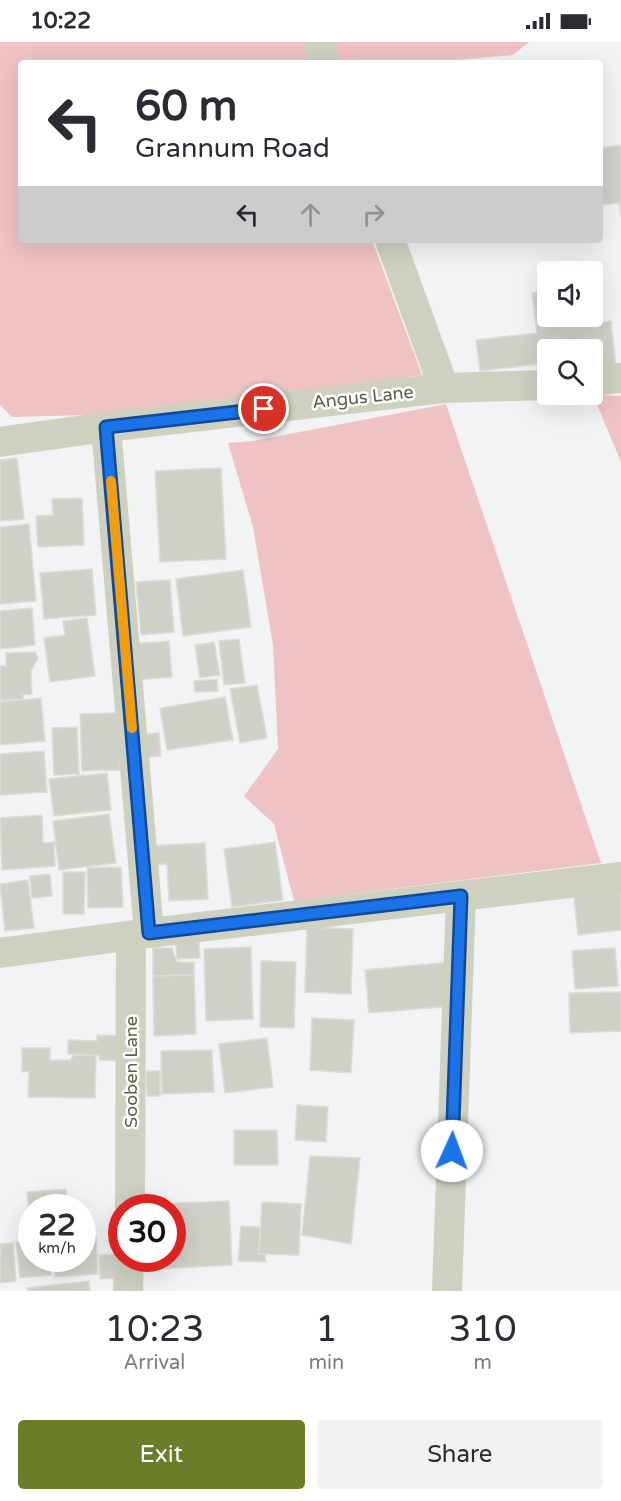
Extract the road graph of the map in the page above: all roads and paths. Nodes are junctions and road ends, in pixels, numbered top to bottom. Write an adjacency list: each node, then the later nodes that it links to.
1 (318, 42): 2 (street)
2 (324, 60)
3 (391, 243): 7 (street)
4 (621, 378): 5 (street)
5 (603, 380)
6 (537, 385): 7 (street, Angus Lane)
7 (444, 388): 8 (street, Angus Lane)
8 (106, 427): 9 (street, Angus Lane); 12 (street, Sooben Lane)
9 (0, 442)
10 (621, 877): 11 (street)
11 (461, 896): 12 (street); 17 (street)
12 (140, 935): 13 (street); 14 (street, Sooben Lane)
13 (0, 953)
14 (131, 1194)
15 (129, 1272): 16 (street)
16 (128, 1291)
17 (447, 1291)

